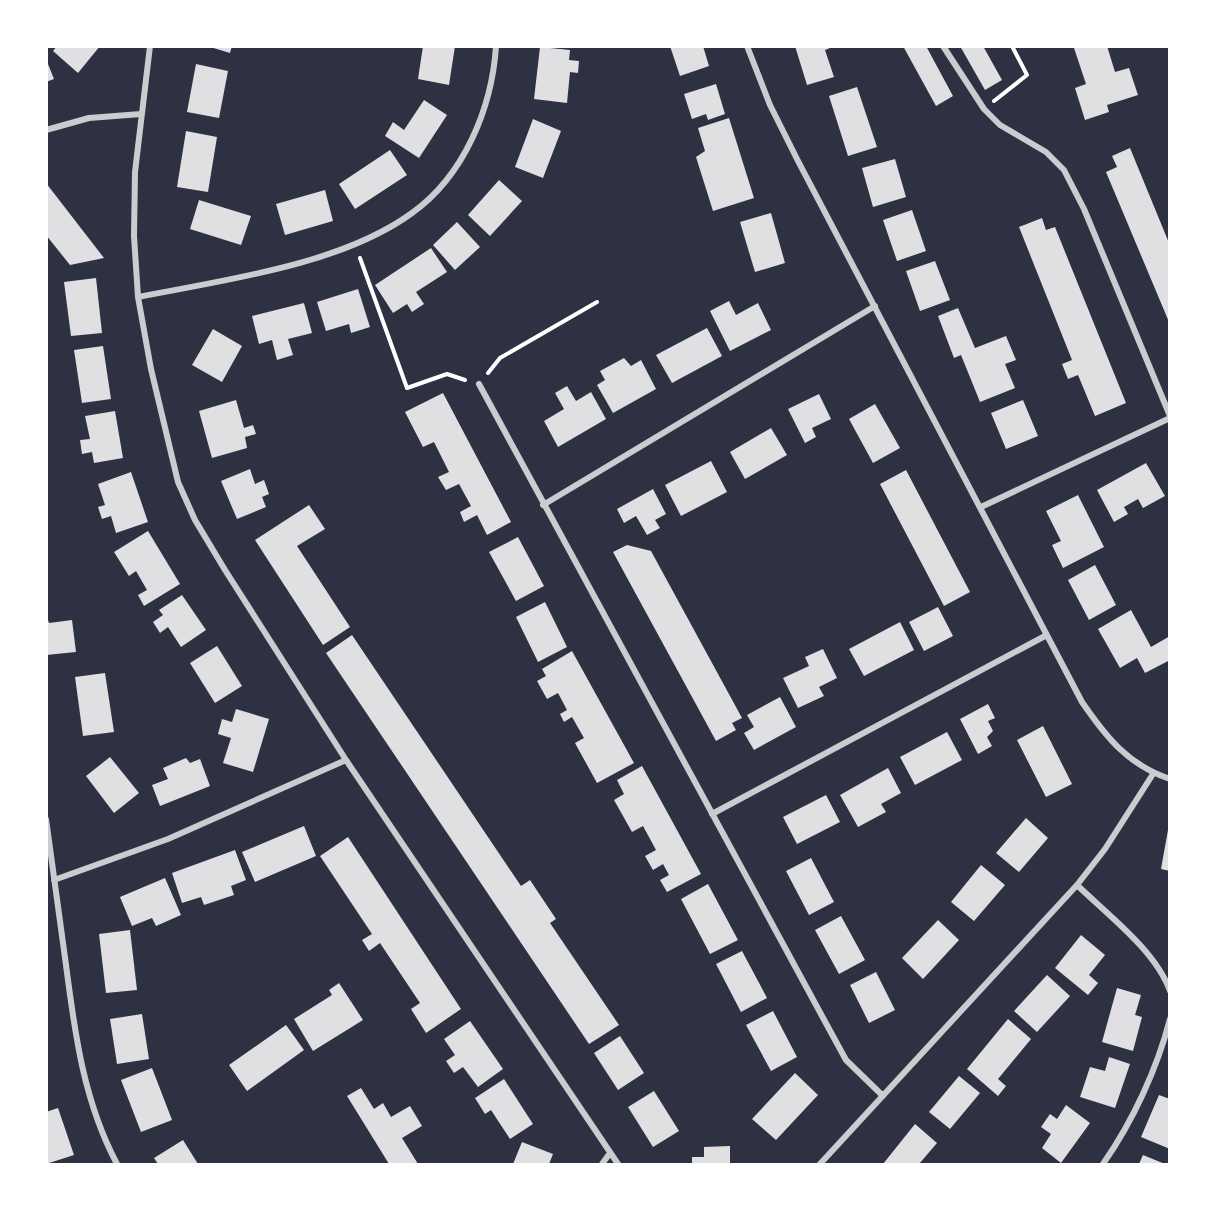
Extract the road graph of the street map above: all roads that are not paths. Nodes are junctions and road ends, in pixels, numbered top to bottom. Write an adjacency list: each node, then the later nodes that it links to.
1 (150, 46): 5 (street)
2 (496, 46): 7 (street)
3 (747, 46): 8 (street)
4 (943, 46): 10 (street)
5 (141, 114): 6 (street); 7 (street)
6 (46, 130)
7 (138, 297): 14 (street)
8 (875, 306): 11 (street); 12 (street)
9 (479, 384): 11 (street)
10 (1170, 417): 12 (street)
11 (543, 505): 17 (street)
12 (981, 507): 13 (street)
13 (1045, 636): 15 (street); 17 (street)
14 (346, 760): 19 (street); 24 (street)
15 (1153, 774): 16 (street); 20 (street)
16 (1170, 779)
17 (712, 814): 23 (street)
18 (46, 819): 19 (street)
19 (54, 880): 25 (street)
20 (1077, 885): 21 (street); 23 (street)
21 (1170, 991)
22 (1170, 1018): 29 (street)
23 (883, 1096): 28 (street)
24 (610, 1153): 26 (street); 27 (street)
25 (117, 1164)
26 (602, 1164)
27 (618, 1164)
28 (820, 1164)
29 (1104, 1164)

